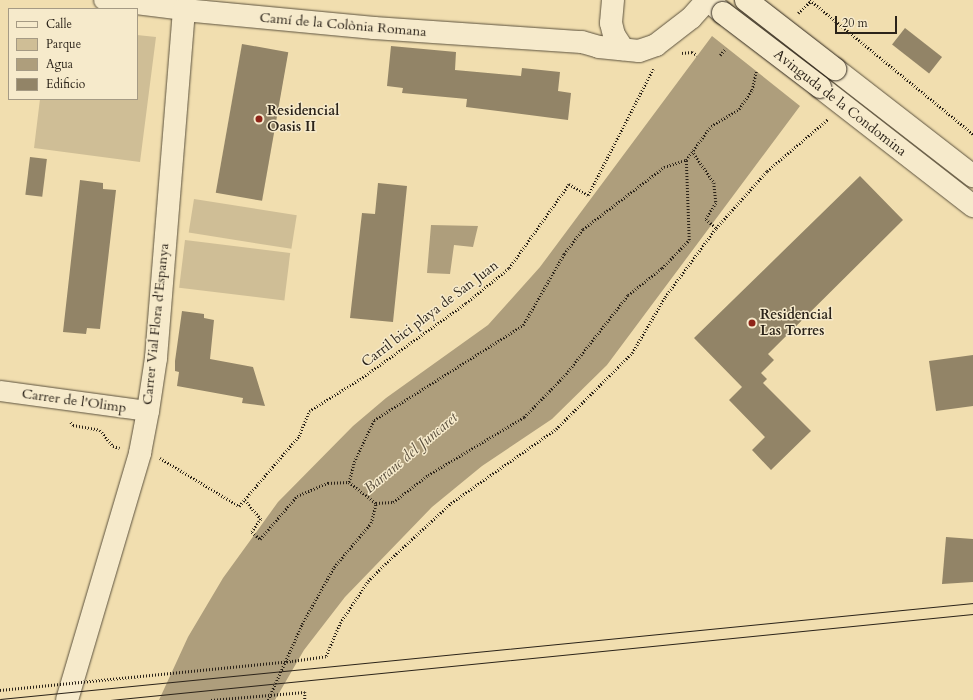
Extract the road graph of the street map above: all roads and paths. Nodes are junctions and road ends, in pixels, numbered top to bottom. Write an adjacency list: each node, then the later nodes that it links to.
1 (104, 0): 6 (street, Camí de la Colònia Romana)
2 (613, 0): 8 (street)
3 (746, 0): 21 (street, Avinguda de la Condomina, bridge)
4 (811, 0): 7 (path); 18 (path)
5 (712, 4): 11 (street, Camí de la Colònia Romana); 17 (street, Avinguda de la Condomina, bridge)
6 (184, 10): 9 (street, Camí de la Colònia Romana); 25 (street, Carrer Vial Flora d'Espanya)
7 (792, 18)
8 (611, 23): 9 (street); 11 (street)
9 (582, 42): 11 (street, Camí de la Colònia Romana)
10 (726, 48): 14 (path)
11 (623, 49)
12 (679, 54): 13 (path)
13 (697, 55)
14 (720, 55)
15 (659, 65): 29 (path, Carril bici playa de San Juan)
16 (756, 71): 19 (path)
17 (843, 106): 22 (street, Avinguda de la Condomina); 23 (path)
18 (973, 134)
19 (692, 151): 20 (path); 23 (path)
20 (686, 160): 28 (path); 30 (path)
21 (973, 176)
22 (973, 206)
23 (716, 228): 31 (path, bridge)
24 (0, 391): 25 (street, Carrer de l'Olimp)
25 (148, 411): 27 (street, Carrer Vial Flora d'Espanya)
26 (69, 420): 27 (path)
27 (140, 453): 29 (path); 32 (street, Carrer Vial Flora d'Espanya)
28 (349, 482): 29 (path); 30 (path)
29 (245, 500)
30 (376, 503): 34 (path)
31 (0, 690)
32 (67, 700)
33 (211, 700): 35 (path, bridge)
34 (268, 700)
35 (305, 700)

